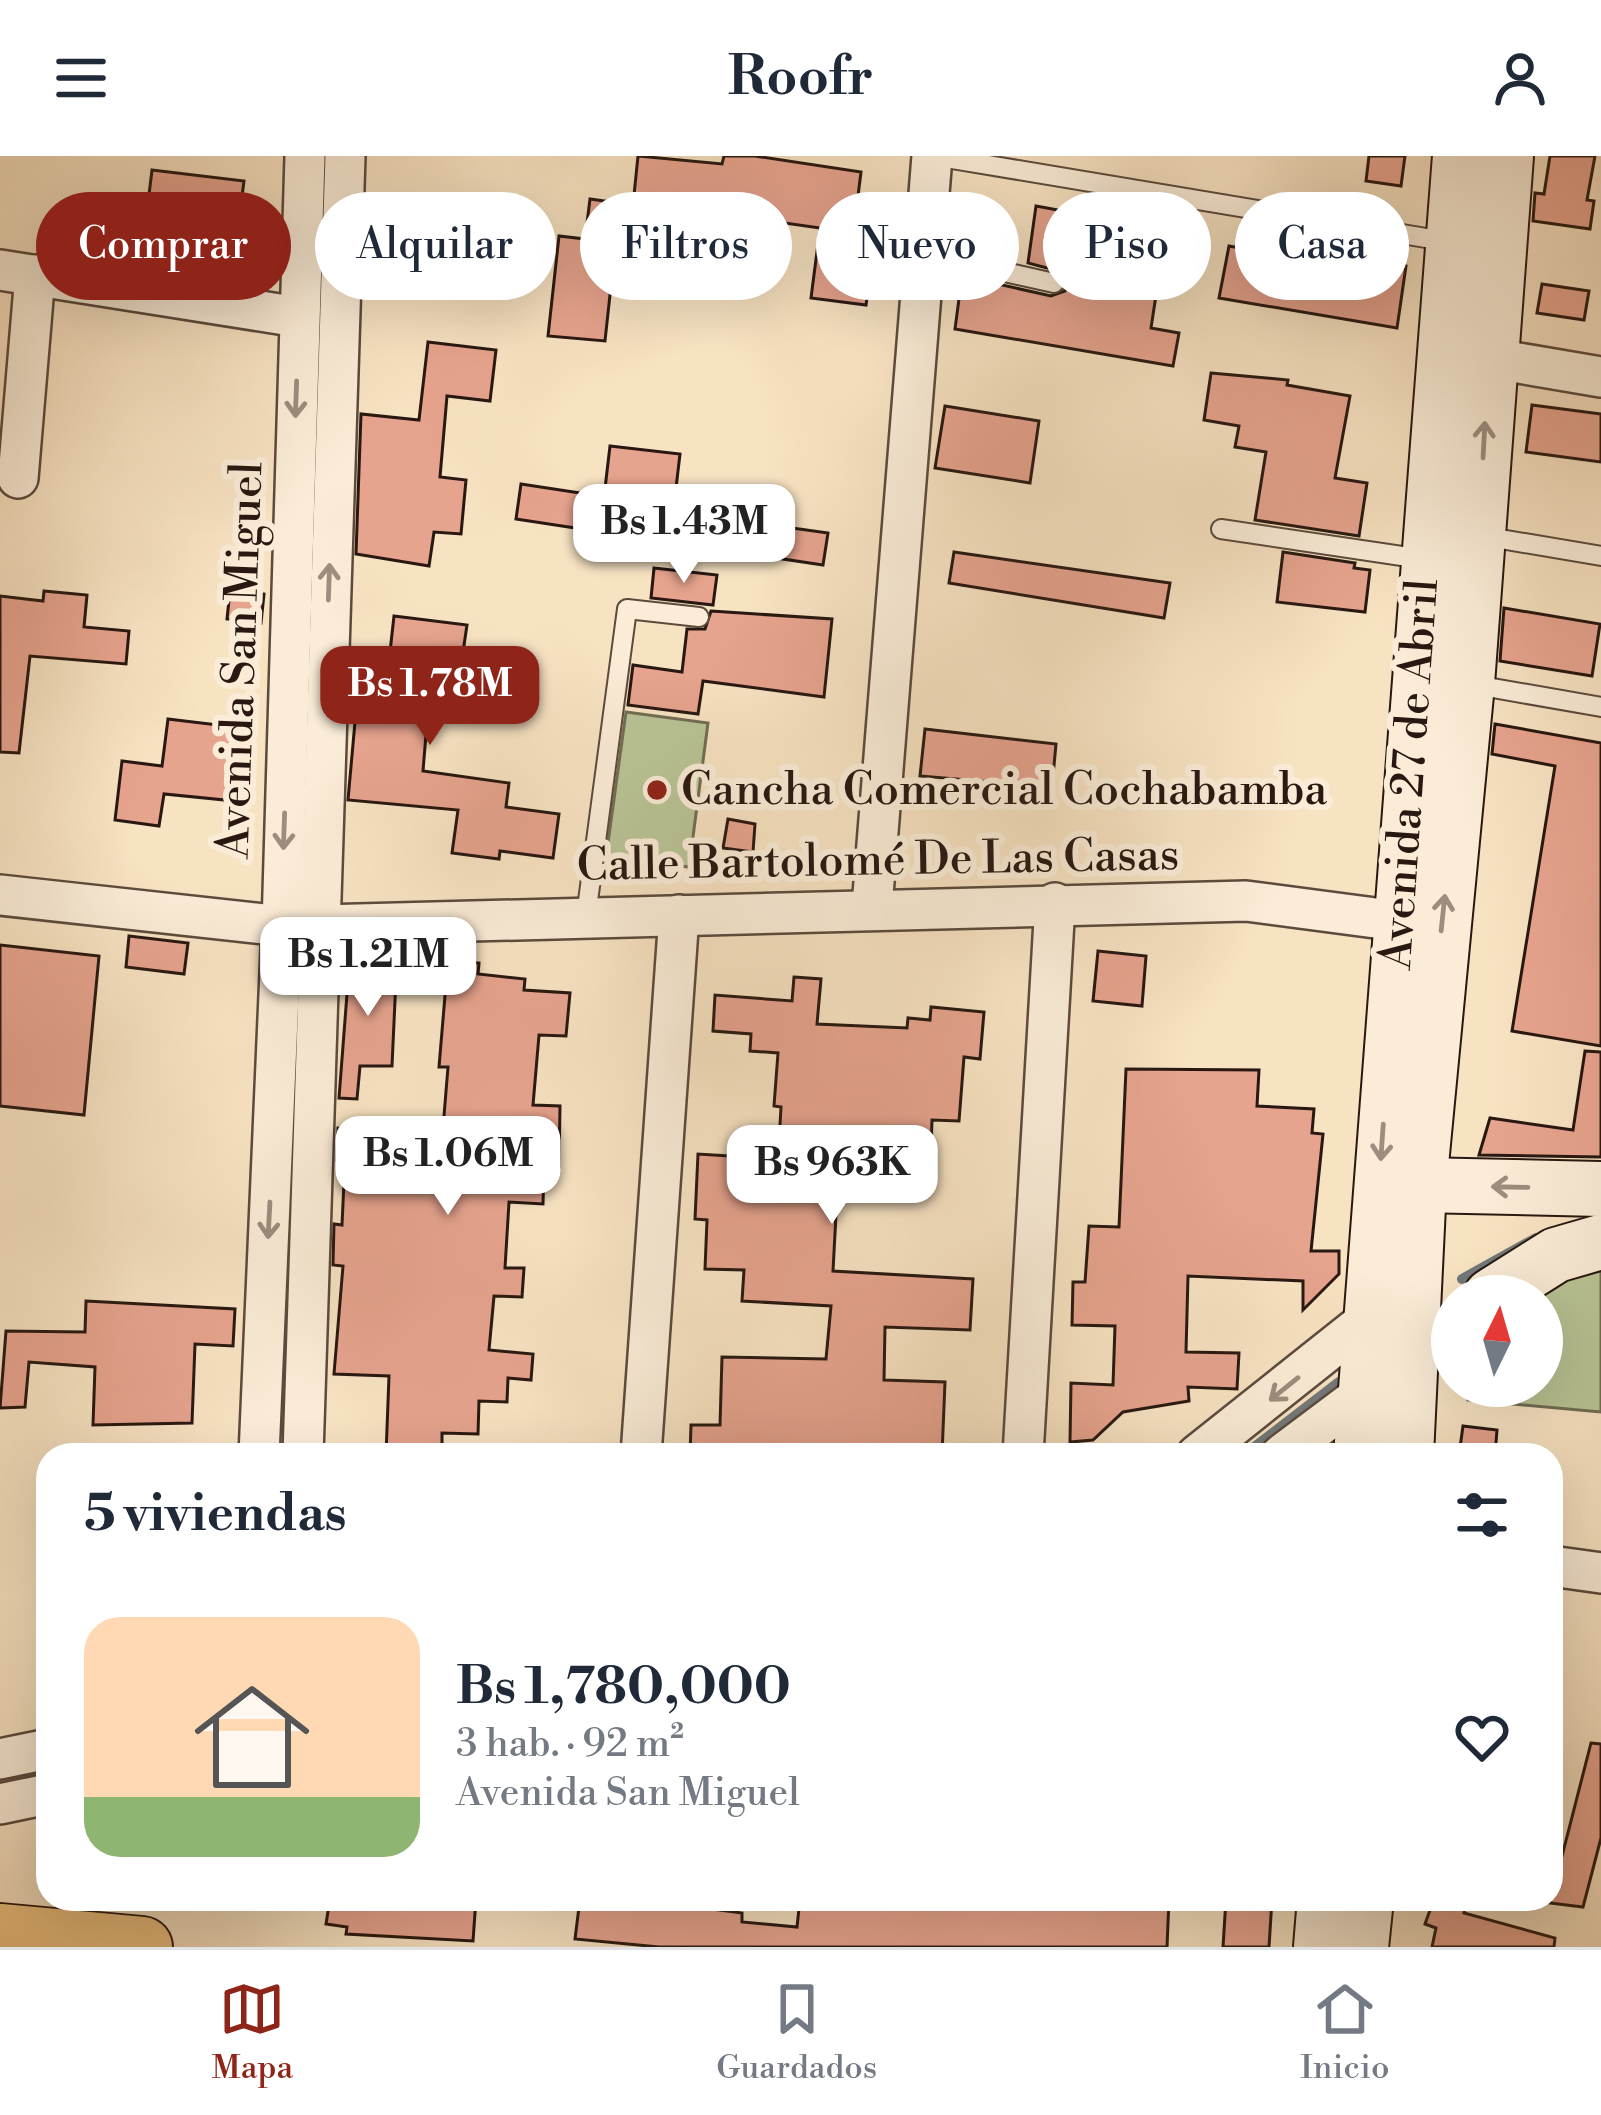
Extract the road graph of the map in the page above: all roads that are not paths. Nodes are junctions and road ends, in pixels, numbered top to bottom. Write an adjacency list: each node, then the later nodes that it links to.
1 (305, 156): 10 (street, Avenida San Miguel)
2 (345, 156): 27 (street, Avenida San Miguel, one-way to 2)
3 (933, 156): 6 (street); 7 (lane)
4 (1460, 156): 7 (street, Avenida 27 de Abril)
5 (1506, 156): 11 (street, Avenida 27 de Abril)
6 (930, 192)
7 (1452, 243): 17 (street, Avenida 27 de Abril)
8 (18, 273): 10 (street); 13 (street)
9 (920, 300): 23 (street)
10 (298, 317): 27 (street, Avenida San Miguel, one-way to 27)
11 (1489, 358): 12 (street); 15 (street, Avenida 27 de Abril, one-way to 11)
12 (1601, 377)
13 (18, 478)
14 (1221, 529): 17 (lane)
15 (1478, 535): 16 (lane); 19 (street, Avenida 27 de Abril)
16 (1601, 556)
17 (1427, 560): 26 (street, Avenida 27 de Abril)
18 (699, 617): 25 (lane)
19 (1467, 683): 20 (lane); 28 (street, Avenida 27 de Abril, one-way to 19)
20 (1601, 707)
21 (0, 896): 27 (street, Calle Bartolomé De Las Casas)
22 (1055, 903): 23 (street, Calle Bartolomé De Las Casas); 26 (street, Calle Bartolomé De Las Casas); 41 (street)
23 (872, 908): 24 (street, Calle Bartolomé De Las Casas)
24 (679, 915): 25 (street, Calle Bartolomé De Las Casas); 40 (street)
25 (586, 916): 27 (street, Calle Bartolomé De Las Casas)
26 (1398, 921): 28 (street, Avenida 27 de Abril)
27 (299, 925): 38 (street, Avenida San Miguel, one-way to 38); 39 (street, Avenida San Miguel)
28 (1411, 1027): 29 (street, Avenida 27 de Abril); 33 (street, Avenida 27 de Abril, one-way to 33)
29 (1419, 1185): 30 (street, one-way to 29); 34 (street, Avenida 27 de Abril)
30 (1601, 1189)
31 (1601, 1242): 32 (street)
32 (1525, 1275)
33 (1368, 1319): 37 (street, Avenida 27 de Abril); 42 (street, one-way to 42)
34 (1431, 1320)
35 (1431, 1344): 37 (street)
36 (1431, 1351): 45 (street, Avenida 27 de Abril)
37 (1366, 1391): 43 (street); 44 (street, Avenida 27 de Abril)
38 (260, 1443)
39 (302, 1443)
40 (642, 1443)
41 (1024, 1443)
42 (1212, 1443)
43 (1297, 1443)
44 (1362, 1443)
45 (1409, 1443)
46 (1563, 1568): 47 (street)
47 (1601, 1573)
48 (36, 1752): 49 (street)
49 (0, 1759)
50 (36, 1796): 51 (street)
51 (0, 1804)
52 (1324, 1911): 56 (street)
53 (1365, 1911): 57 (street)
54 (0, 1934): 55 (main road)
55 (142, 1947)
56 (1322, 1947)
57 (1361, 1947)

